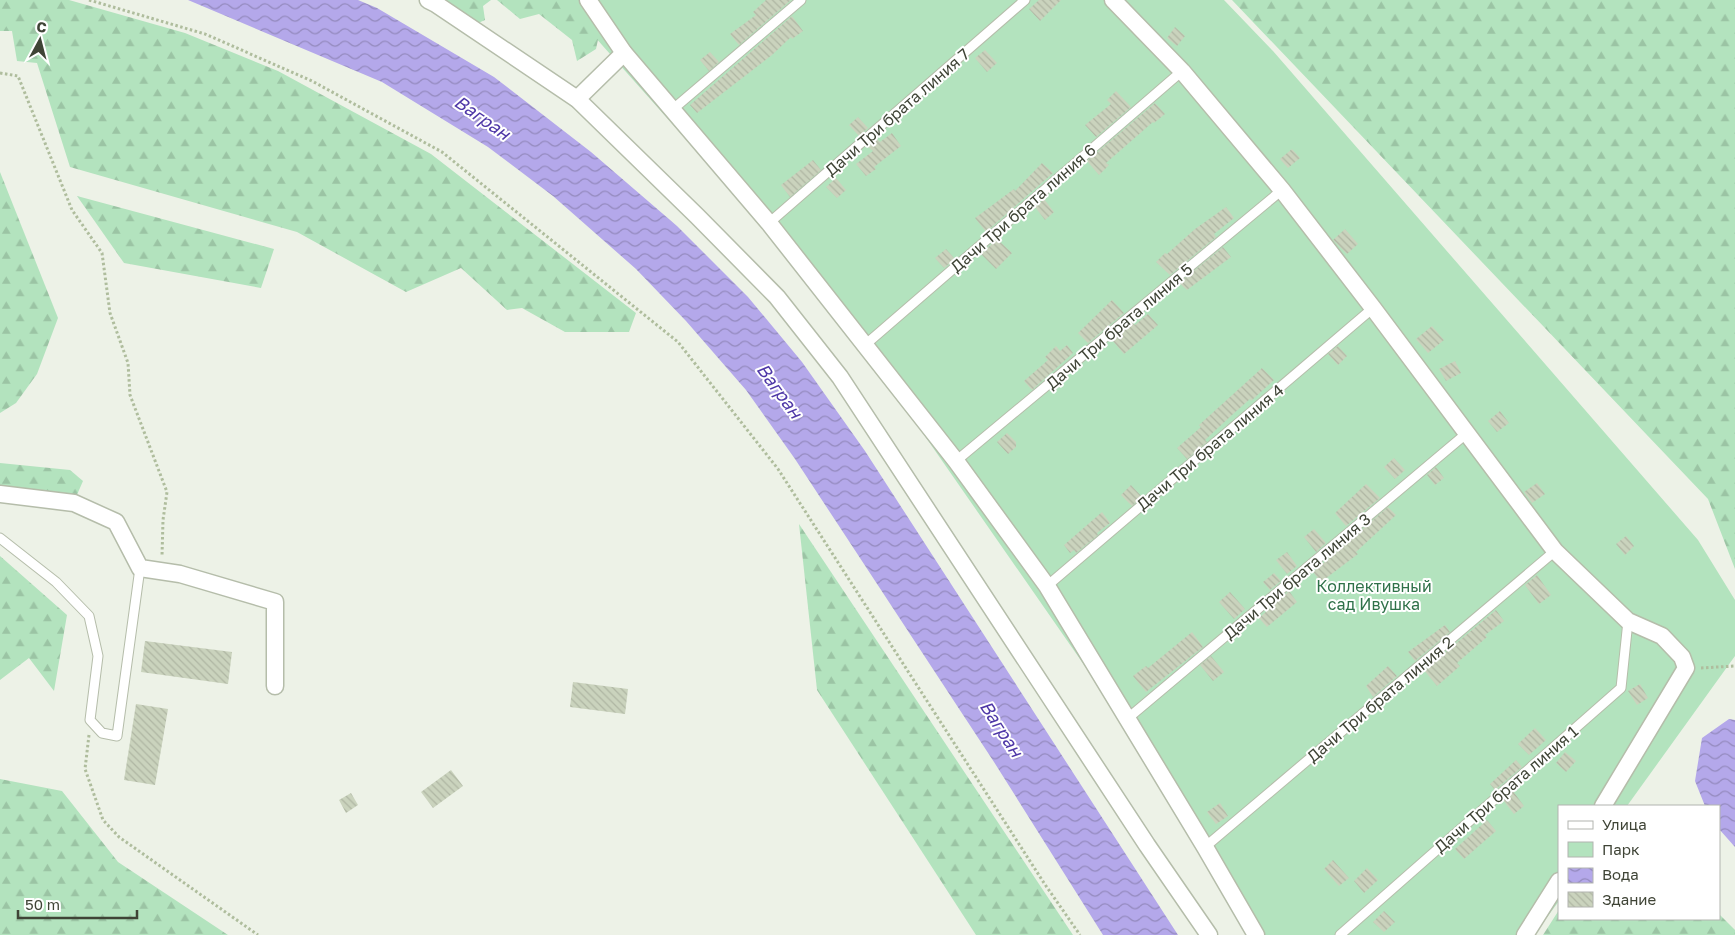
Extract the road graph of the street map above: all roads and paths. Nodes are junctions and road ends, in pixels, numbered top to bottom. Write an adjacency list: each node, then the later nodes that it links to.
1 (89, 0): 33 (path)
2 (428, 0): 10 (street)
3 (588, 0): 7 (street)
4 (801, 0): 11 (lane)
5 (1025, 0): 13 (lane, Дачи Три брата линия 7)
6 (1113, 0): 8 (street)
7 (624, 53): 10 (street); 11 (street)
8 (1182, 71): 12 (street); 15 (lane, Дачи Три брата линия 6)
9 (0, 73): 21 (path)
10 (577, 99): 34 (street)
11 (672, 110): 13 (street)
12 (1282, 190): 14 (street); 17 (lane, Дачи Три брата линия 5)
13 (769, 223): 15 (street)
14 (1373, 308): 16 (street); 22 (lane, Дачи Три брата линия 4)
15 (865, 346): 17 (street)
16 (1467, 433): 20 (street); 27 (lane, Дачи Три брата линия 3)
17 (956, 461): 22 (street)
18 (0, 494): 21 (street)
19 (0, 538): 28 (lane)
20 (1555, 551): 23 (street); 30 (lane, Дачи Три брата линия 2)
21 (140, 568): 26 (street); 28 (lane)
22 (1047, 586): 27 (street)
23 (1628, 621): 25 (street); 36 (lane, Дачи Три брата линия 1)
24 (1735, 666): 25 (path)
25 (1686, 668): 29 (street)
26 (274, 686)
27 (1127, 719): 30 (street)
28 (90, 720): 32 (path)
29 (1604, 805)
30 (1205, 847): 35 (street)
31 (1558, 883): 37 (street)
32 (258, 935)
33 (1080, 935)
34 (1209, 935)
35 (1256, 935)
36 (1340, 935)
37 (1525, 935)

